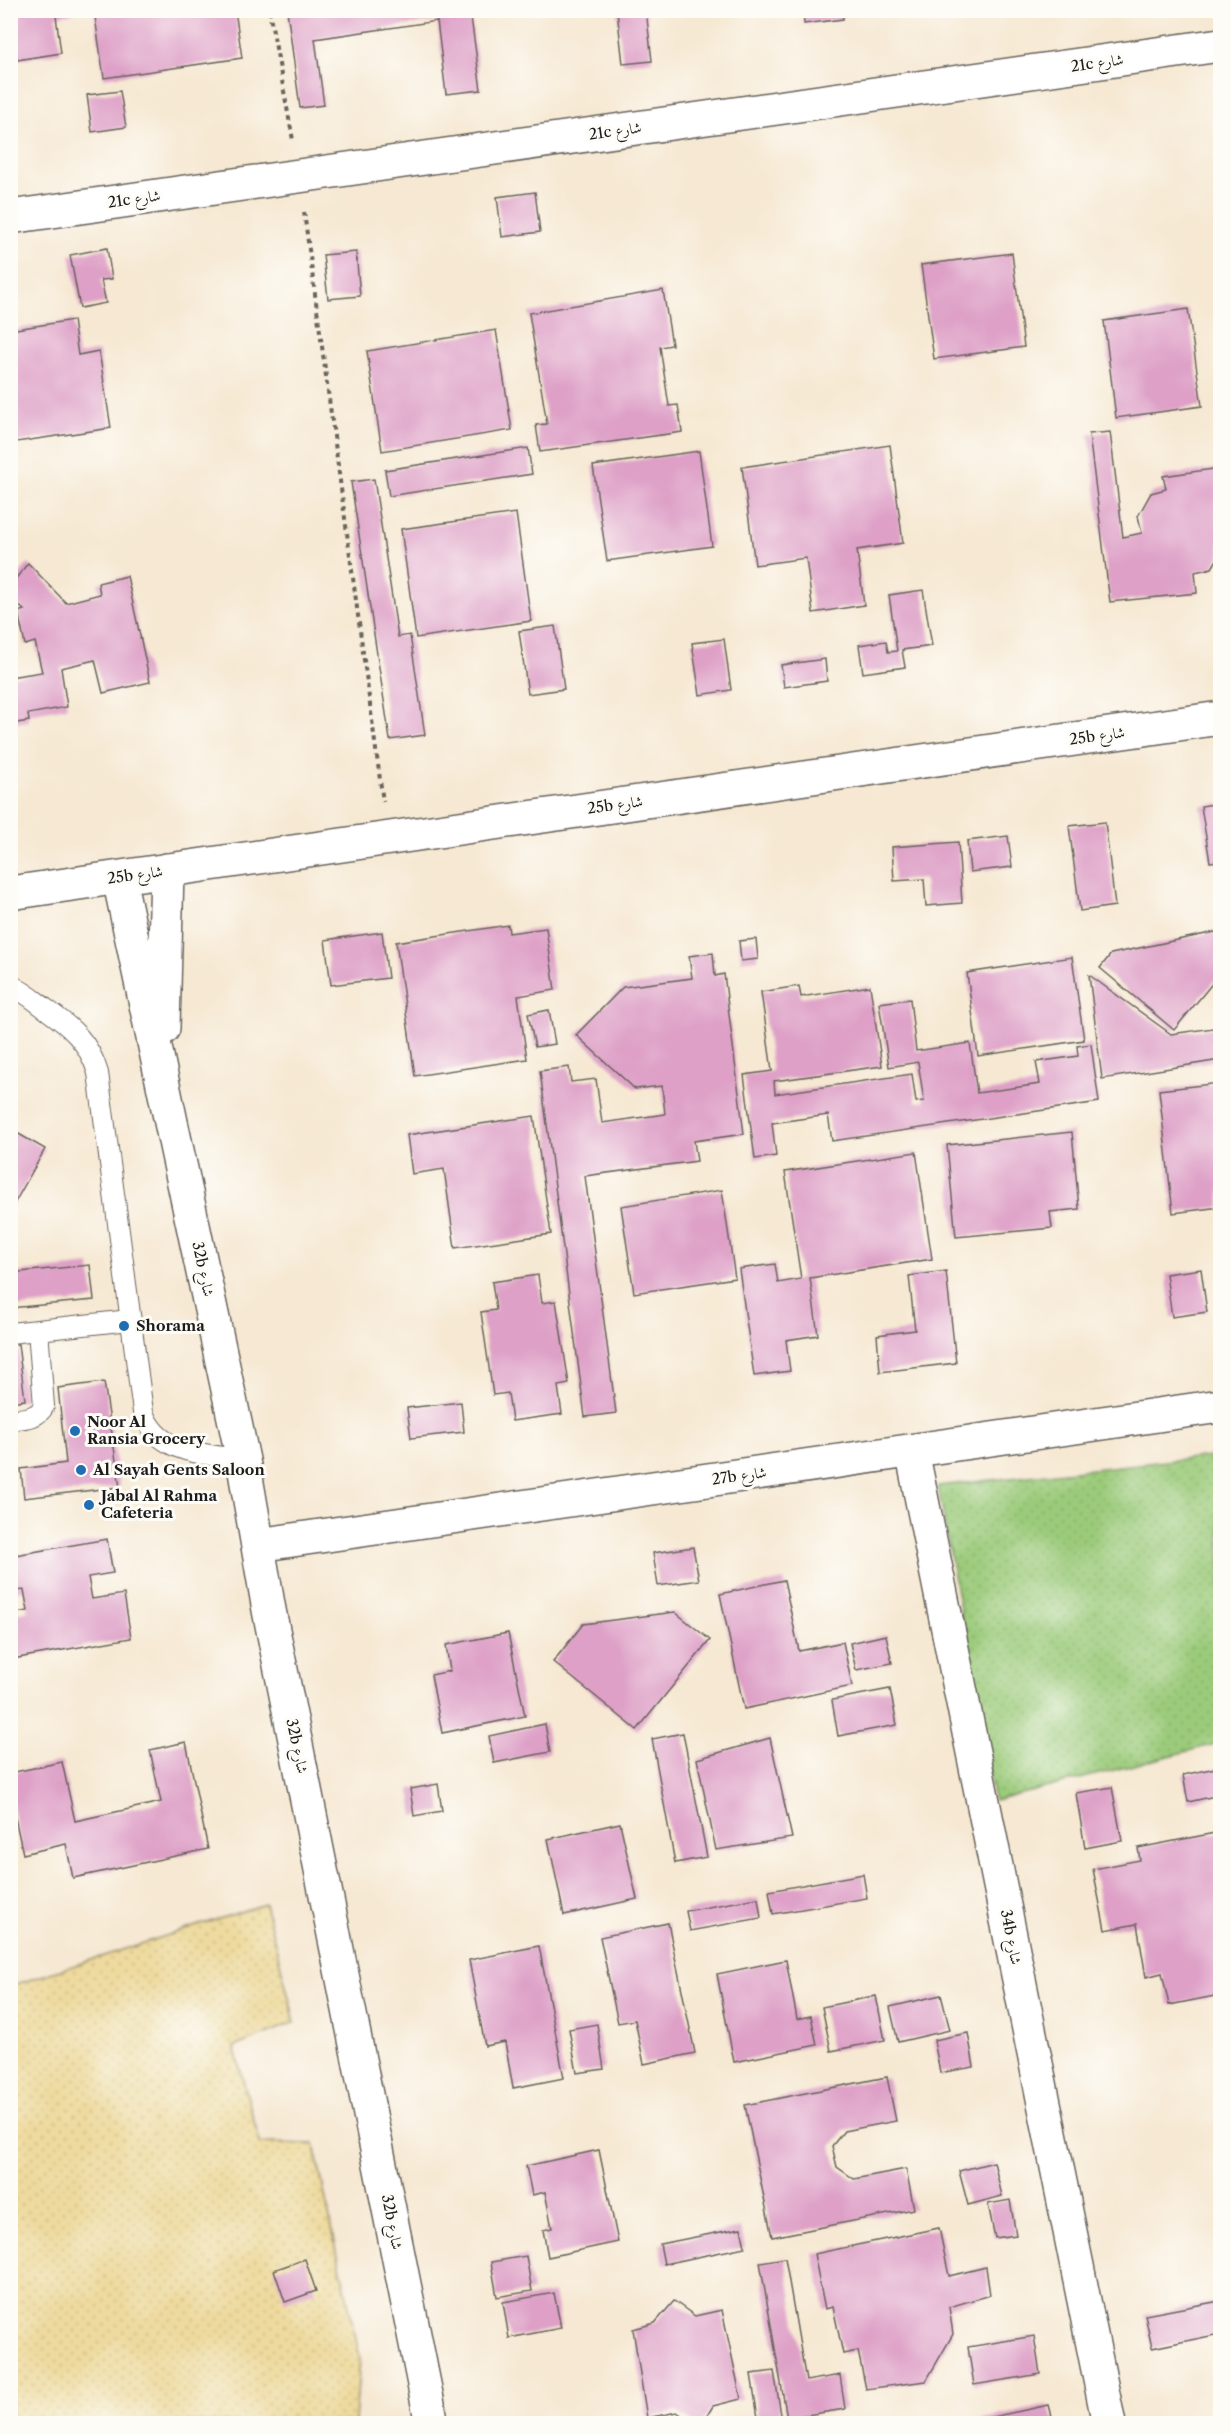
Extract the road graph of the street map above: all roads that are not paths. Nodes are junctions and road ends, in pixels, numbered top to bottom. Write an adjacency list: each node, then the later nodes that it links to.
1 (1221, 45): 2 (street, 21c شارع)
2 (10, 217)
3 (1221, 718): 4 (street, 25b شارع)
4 (167, 870): 5 (street, 25b شارع); 8 (street, 32b شارع)
5 (119, 878): 6 (street, 25b شارع); 8 (street, 32b شارع)
6 (10, 893)
7 (10, 986): 9 (lane)
8 (160, 1068): 15 (street, 32b شارع)
9 (130, 1320): 10 (lane); 15 (lane)
10 (38, 1330): 11 (lane); 13 (lane)
11 (10, 1333)
12 (1221, 1406): 14 (street, 27b شارع)
13 (10, 1420)
14 (912, 1450): 16 (street, 27b شارع); 18 (street, 34b شارع)
15 (243, 1460): 16 (street, 32b شارع)
16 (258, 1545): 17 (street, 32b شارع)
17 (432, 2424)
18 (1109, 2424)

